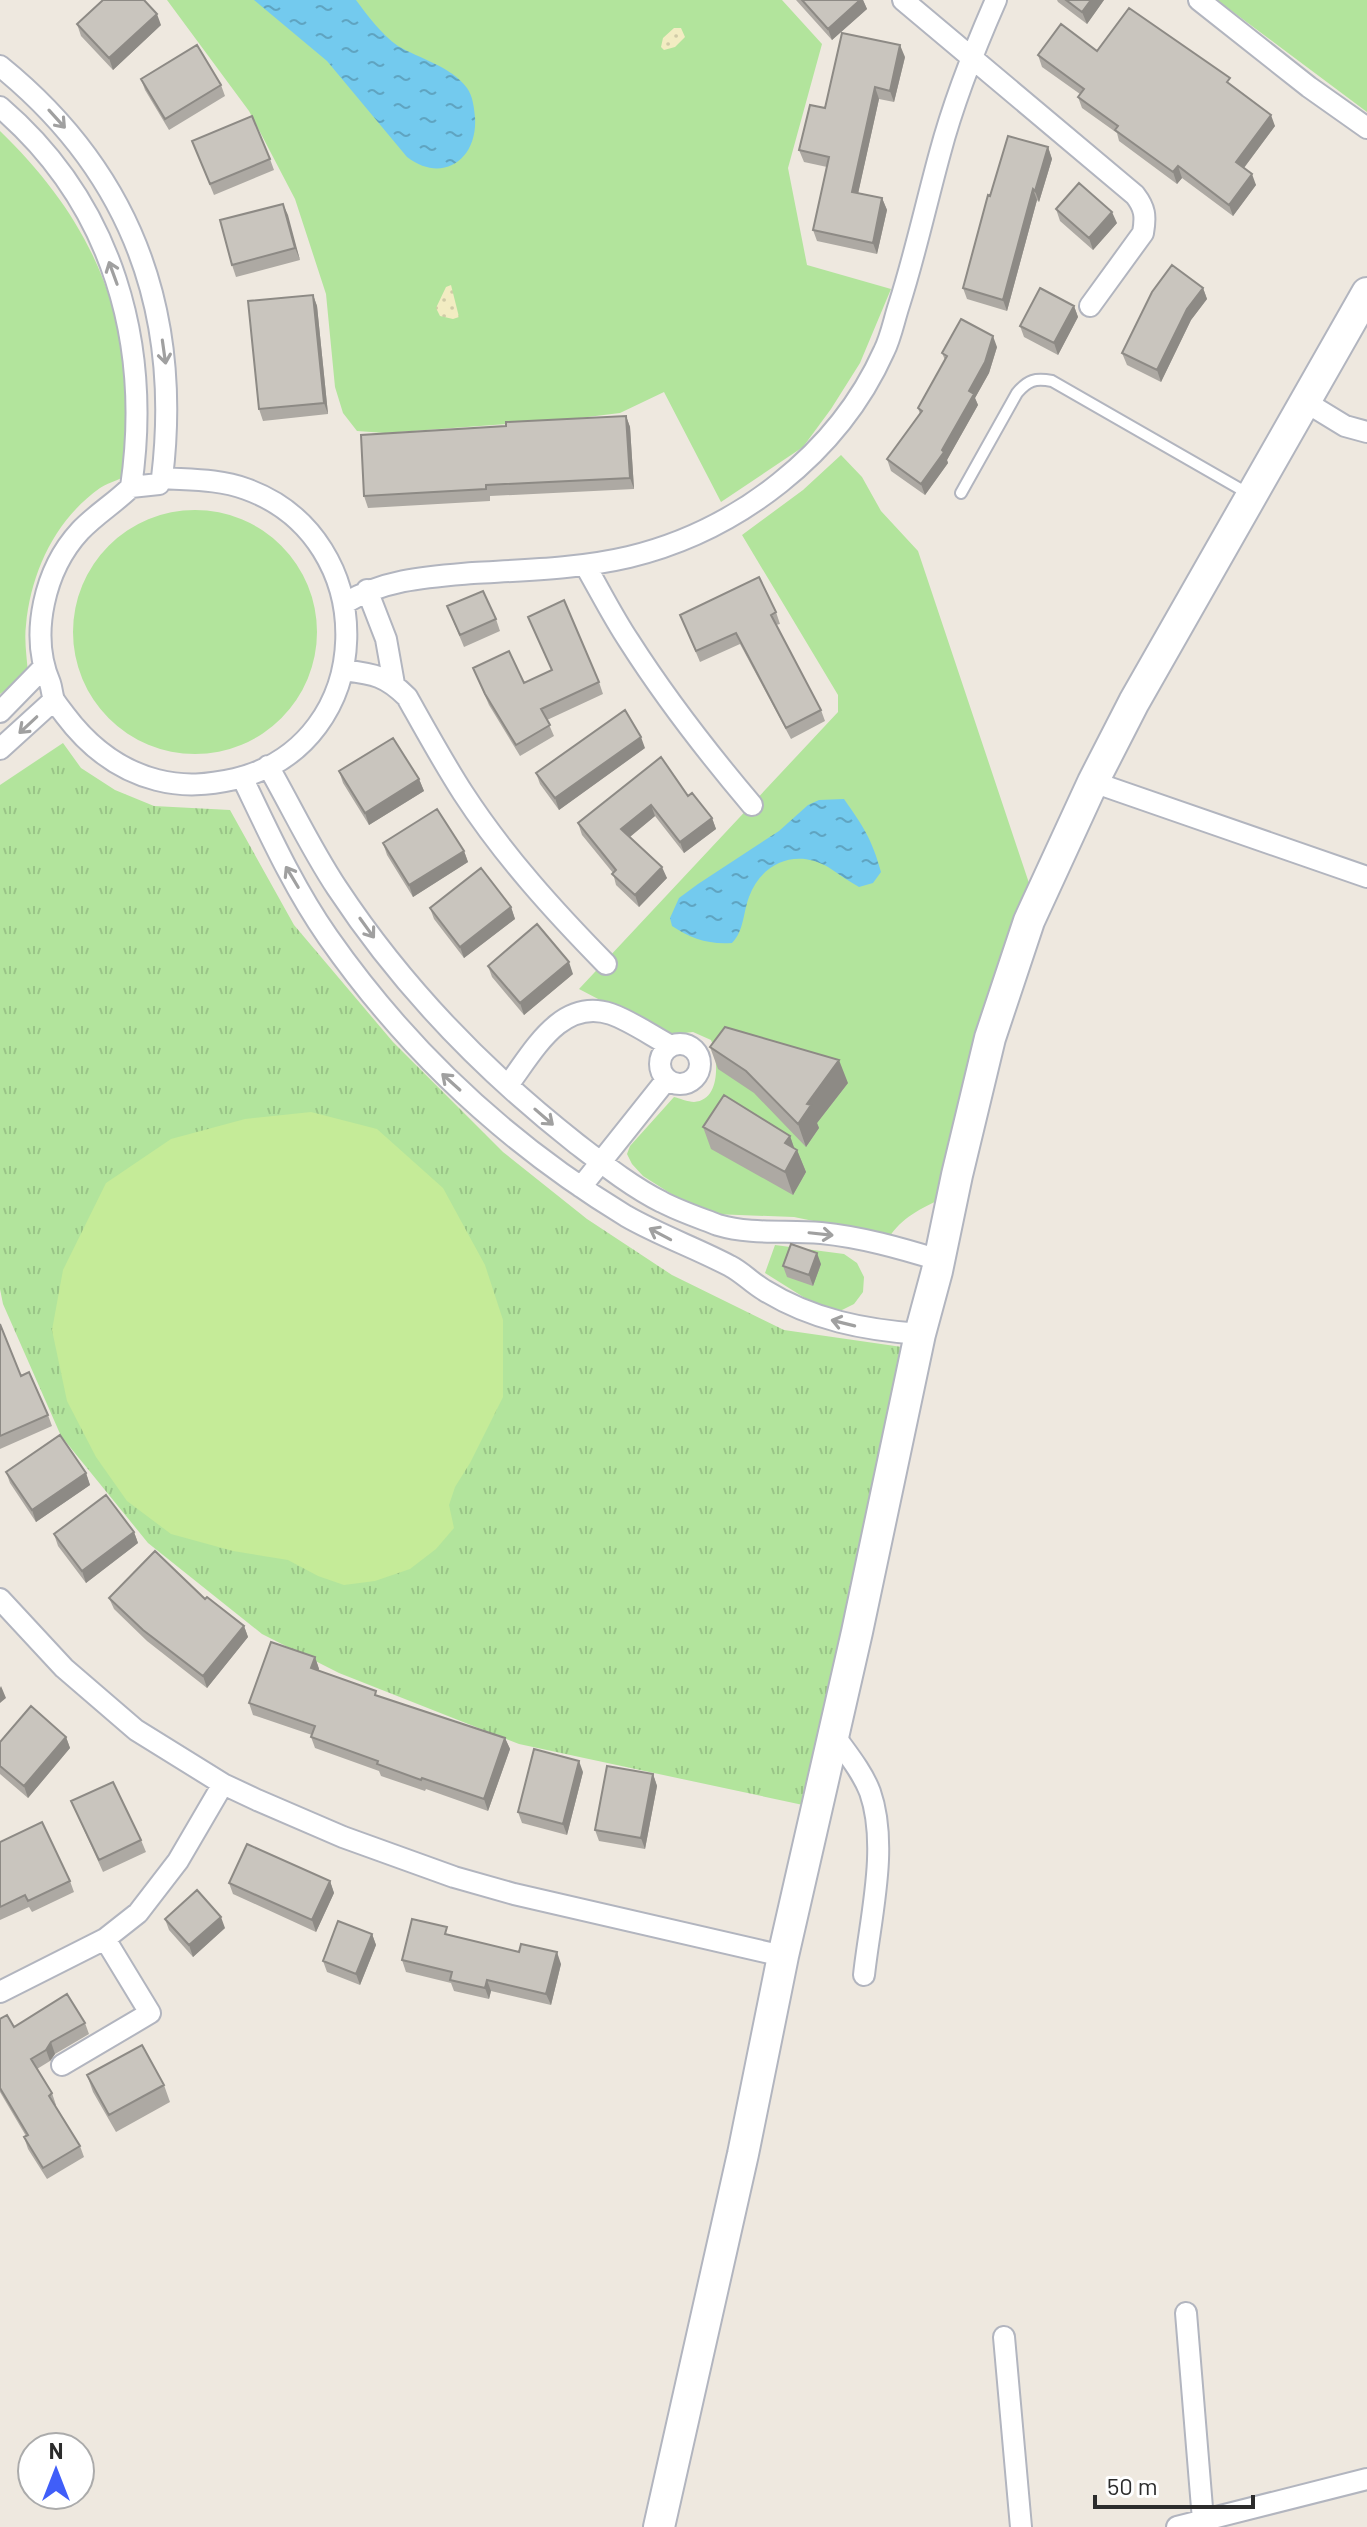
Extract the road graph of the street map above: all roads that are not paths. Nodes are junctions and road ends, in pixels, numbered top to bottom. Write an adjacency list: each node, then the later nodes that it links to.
1 (903, 0): 4 (street)
2 (996, 0): 4 (street)
3 (1199, 0): 7 (street)
4 (970, 58): 9 (street); 16 (street)
5 (0, 66): 12 (street, one-way to 12)
6 (0, 107): 13 (street, one-way to 6)
7 (1367, 128)
8 (1367, 293): 10 (street)
9 (1090, 306)
10 (1304, 401): 11 (street); 14 (street)
11 (1367, 432)
12 (162, 478): 13 (street); 18 (street)
13 (131, 487): 19 (street)
14 (1242, 490): 15 (lane); 27 (street)
15 (961, 493)
16 (585, 565): 17 (street); 28 (street)
17 (367, 590): 18 (street); 21 (street)
18 (345, 603): 20 (street)
19 (43, 668): 22 (street); 23 (street)
20 (343, 670): 21 (street); 25 (street)
21 (394, 684): 30 (street)
22 (54, 700): 24 (street, one-way to 24); 26 (street)
23 (0, 712)
24 (0, 749)
25 (268, 766): 26 (street); 33 (street, one-way to 33)
26 (242, 777): 35 (street, one-way to 26)
27 (1093, 782): 29 (street); 37 (street)
28 (752, 805)
29 (1367, 877)
30 (606, 964)
31 (671, 1046): 32 (street); 32 (street); 33 (street)
32 (667, 1079): 34 (street)
33 (508, 1085): 34 (street, one-way to 34)
34 (601, 1163): 35 (street); 36 (street)
35 (581, 1187): 38 (street, one-way to 35)
36 (743, 1231): 37 (street, one-way to 37); 38 (street)
37 (939, 1260): 39 (street)
38 (731, 1266): 39 (street, one-way to 38)
39 (920, 1334): 41 (street)
40 (0, 1599): 42 (street)
41 (834, 1735): 44 (street); 45 (street)
42 (223, 1784): 43 (street); 44 (street)
43 (105, 1939): 46 (street); 47 (street)
44 (783, 1956): 52 (street)
45 (864, 1975)
46 (0, 1992)
47 (62, 2065)
48 (1186, 2313): 51 (street)
49 (1004, 2337): 53 (street)
50 (1367, 2479): 51 (street)
51 (1203, 2520): 54 (street)
52 (659, 2527)
53 (1021, 2527)
54 (1177, 2527)

